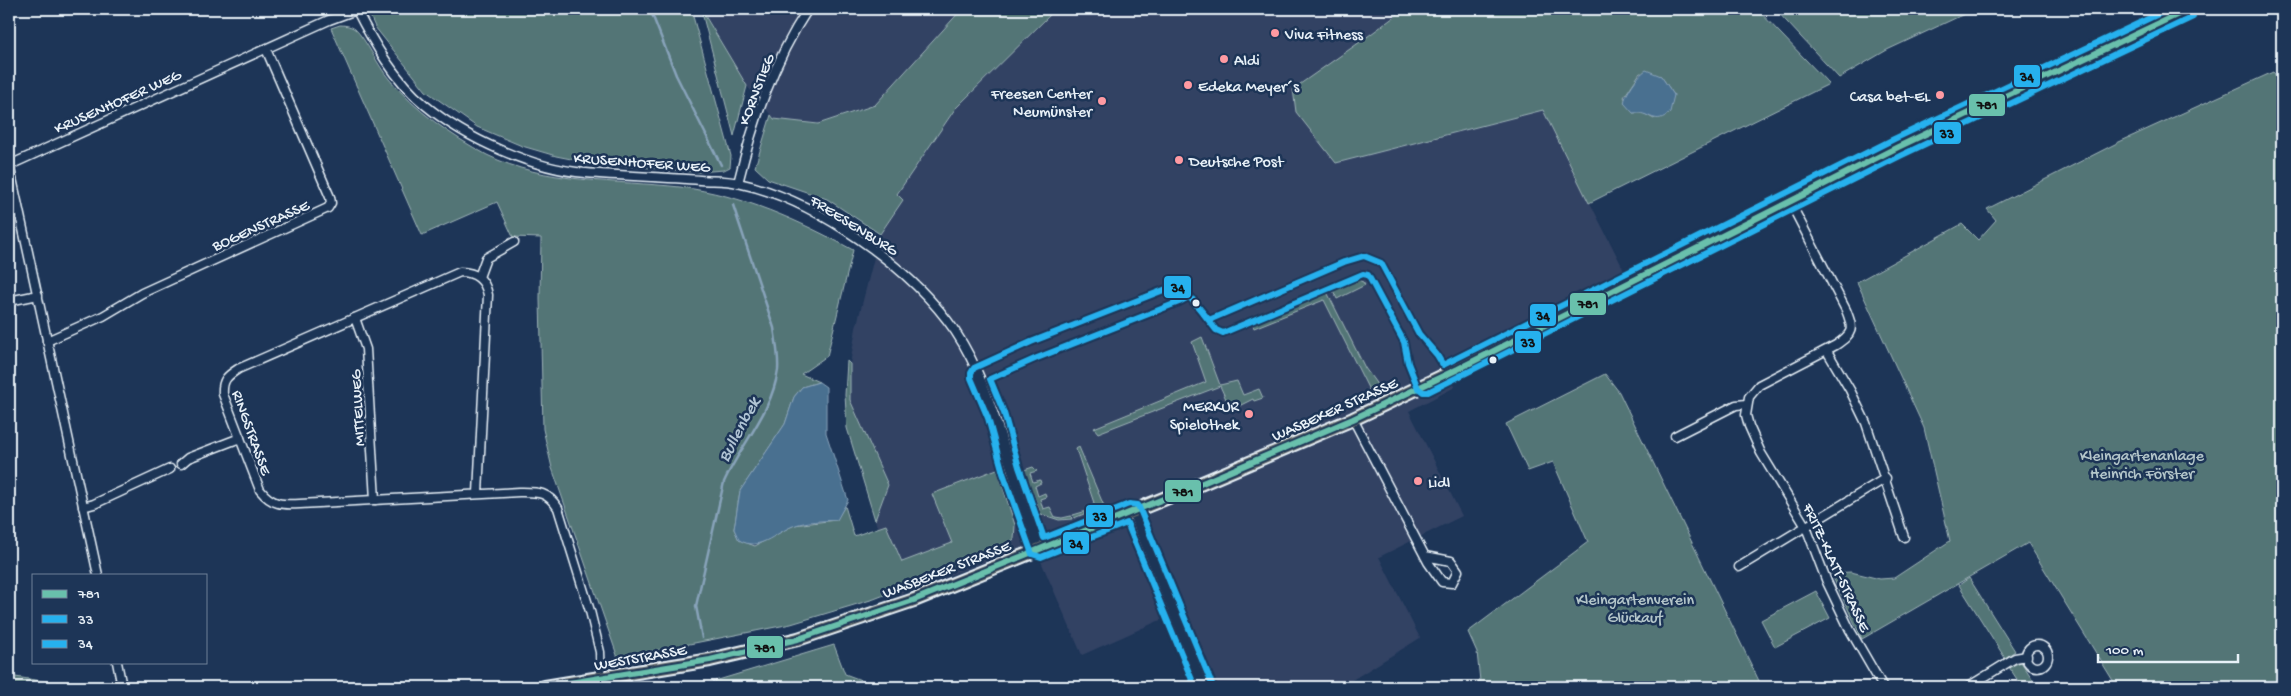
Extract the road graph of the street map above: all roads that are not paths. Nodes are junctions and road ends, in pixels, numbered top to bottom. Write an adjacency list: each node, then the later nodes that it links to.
1 (356, 9): 4 (street, KRUSENHOFER WEG); 5 (street, KRUSENHOFER WEG)
2 (808, 9): 6 (street, KORNSTIEG)
3 (2189, 9): 7 (main road, WASBEKER STRASSE)
4 (266, 49): 10 (street, KRUSENHOFER WEG); 13 (street, BOGENSTRASSE)
5 (721, 181): 6 (street, FREESENBURG)
6 (738, 183): 28 (street, FREESENBURG)
7 (1790, 202): 14 (street); 16 (main road, WASBEKER STRASSE)
8 (514, 242): 9 (street)
9 (479, 277): 12 (street, RINGSTRASSE); 22 (street)
10 (38, 295): 11 (street); 13 (street, KRUSENHOFER WEG)
11 (9, 301)
12 (355, 318): 18 (street, RINGSTRASSE); 23 (street, MITTELWEG)
13 (47, 341): 24 (street, KRUSENHOFER WEG)
14 (1827, 350): 15 (street); 21 (street)
15 (1747, 404): 17 (street); 26 (street, FRITZ-KLATT-STRASSE)
16 (1352, 419): 25 (main road, WASBEKER STRASSE); 29 (street)
17 (1675, 436)
18 (240, 438): 19 (street); 23 (street, RINGSTRASSE)
19 (181, 464)
20 (170, 469): 24 (street)
21 (1886, 478): 26 (street); 27 (street)
22 (478, 493): 23 (street, RINGSTRASSE); 35 (street, RINGSTRASSE)
23 (375, 500)
24 (83, 506): 31 (street, KRUSENHOFER WEG)
25 (1132, 512): 28 (main road, WASBEKER STRASSE); 38 (street)
26 (1806, 527): 30 (street); 39 (street, FRITZ-KLATT-STRASSE)
27 (1904, 537)
28 (1040, 549): 33 (main road, WASBEKER STRASSE)
29 (1425, 556)
30 (1739, 568)
31 (98, 574)
32 (2027, 656): 40 (street)
33 (710, 660): 35 (main road, WESTSTRASSE)
34 (117, 664): 36 (street)
35 (601, 678): 37 (main road, WESTSTRASSE)
36 (122, 687)
37 (545, 687)
38 (1204, 687)
39 (1883, 687)
40 (1968, 687)

